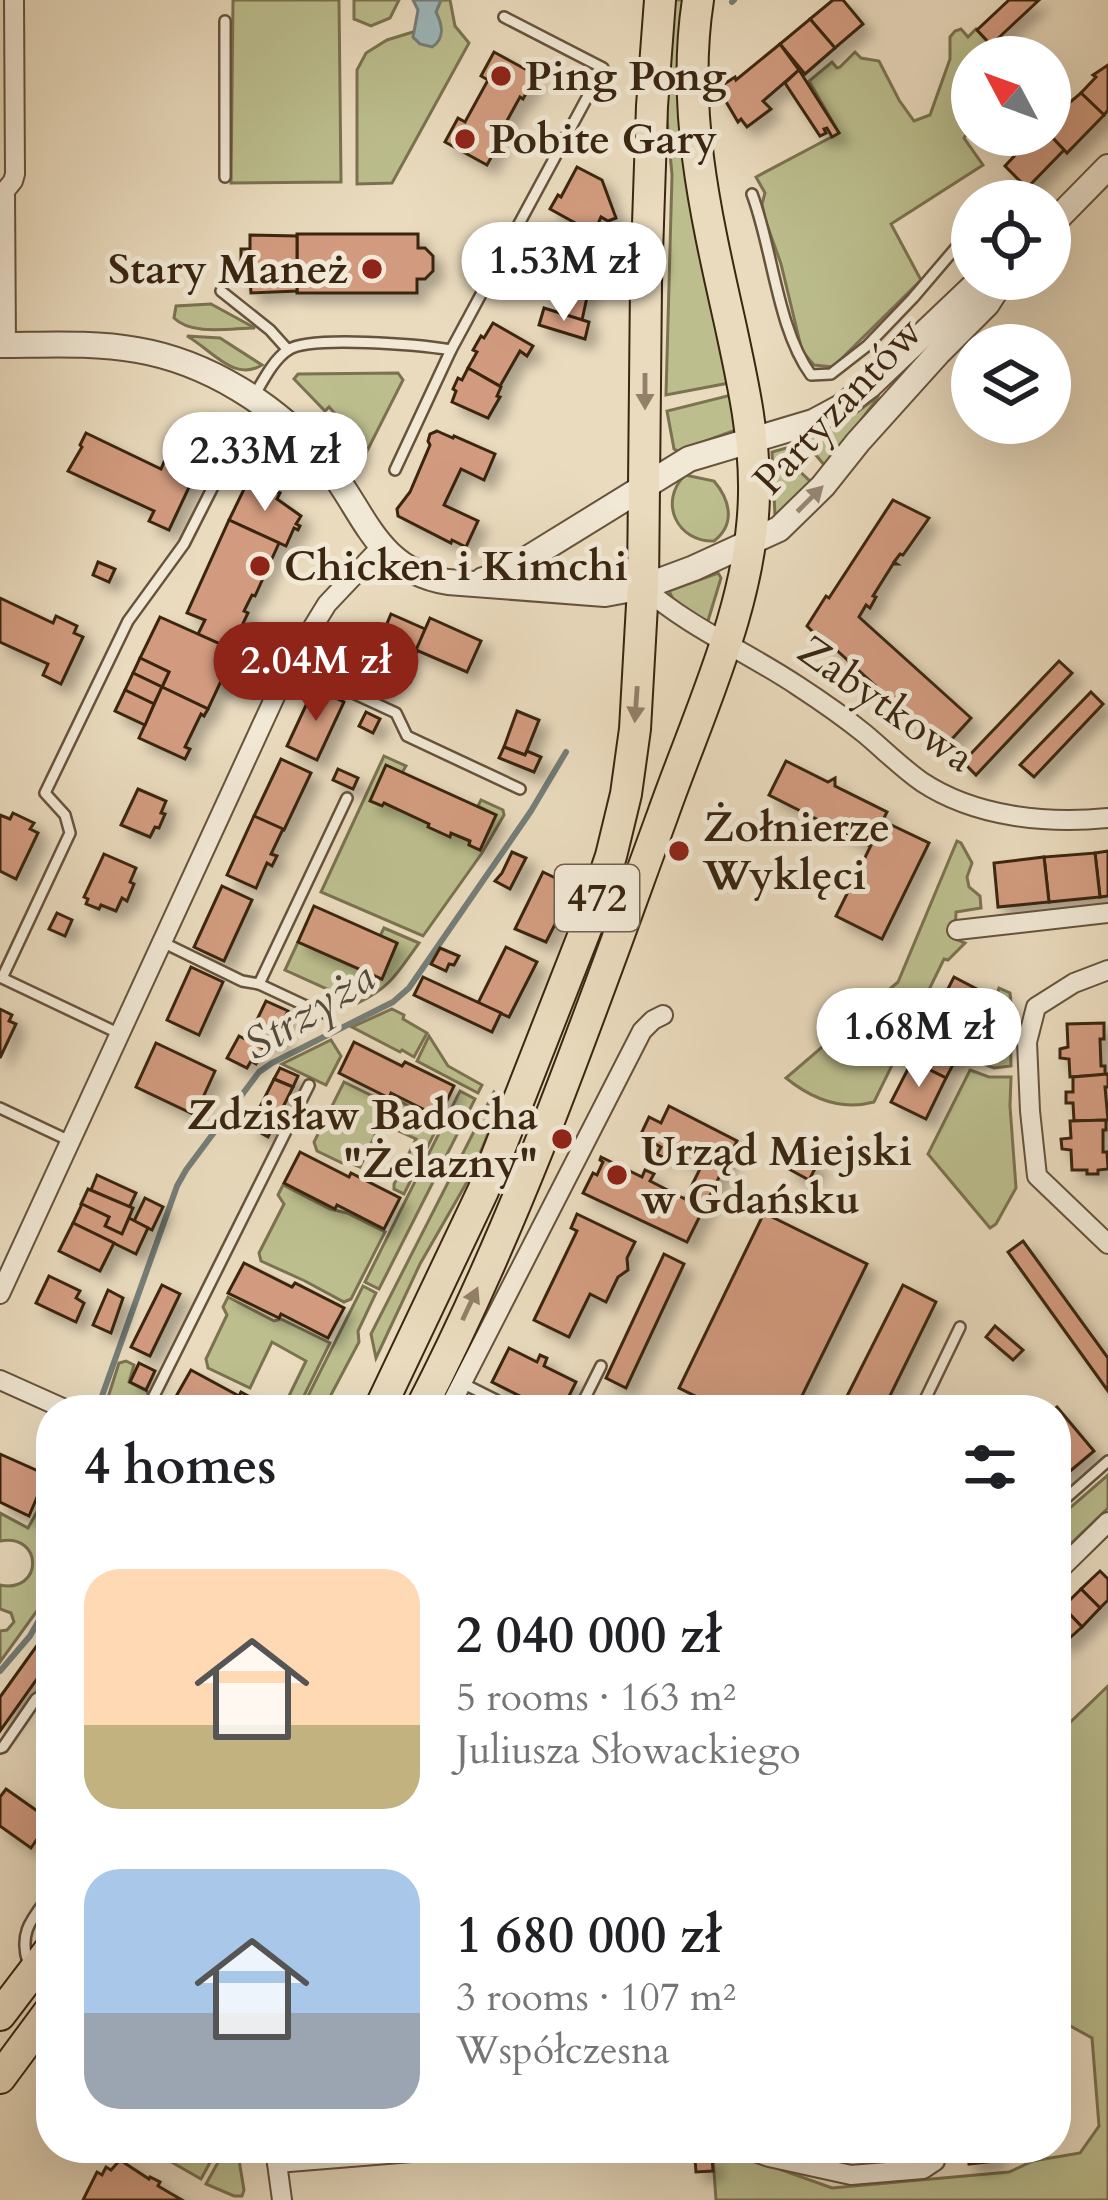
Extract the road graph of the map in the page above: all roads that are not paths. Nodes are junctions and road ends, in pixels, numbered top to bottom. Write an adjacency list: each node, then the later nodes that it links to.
1 (14, 0): 8 (street)
2 (660, 0): 22 (main road, 472, one-way to 22)
3 (698, 0): 19 (main road, 472)
4 (504, 17): 17 (lane)
5 (225, 21): 7 (lane)
6 (1108, 167): 10 (street)
7 (225, 177)
8 (2, 188): 15 (street)
9 (752, 194): 11 (lane)
10 (1071, 205)
11 (951, 253)
12 (221, 291): 16 (lane)
13 (960, 300): 19 (street, Partyzantów)
14 (990, 300): 23 (street, Partyzantów, one-way to 14)
15 (3, 345): 18 (street)
16 (288, 350): 17 (lane); 18 (lane)
17 (452, 350): 21 (lane)
18 (252, 398): 24 (street)
19 (752, 440): 22 (street, Partyzantów); 23 (main road, 472)
20 (225, 463): 39 (lane)
21 (395, 470)
22 (644, 484): 25 (street, Partyzantów); 26 (main road, 472)
23 (750, 543): 26 (street, Partyzantów); 27 (main road, 472)
24 (380, 548): 25 (street, Partyzantów); 28 (street)
25 (475, 582): 26 (street, Partyzantów)
26 (643, 587): 27 (street, Zabytkowa); 50 (main road, 472, one-way to 50)
27 (726, 643): 31 (street, Zabytkowa); 51 (main road, 472, one-way to 27)
28 (290, 664): 29 (lane); 34 (street)
29 (520, 789)
30 (347, 798): 36 (lane)
31 (1108, 818)
32 (1108, 913): 33 (street)
33 (957, 930)
34 (161, 942): 36 (lane); 39 (street)
35 (1108, 970): 43 (street)
36 (260, 984): 37 (lane)
37 (321, 1013)
38 (663, 1015): 48 (street)
39 (120, 1034): 42 (street)
40 (309, 1085): 49 (lane)
41 (0, 1108): 42 (lane)
42 (70, 1141): 44 (street)
43 (1108, 1244)
44 (0, 1294)
45 (960, 1327): 55 (lane)
46 (601, 1366): 54 (lane)
47 (0, 1380): 56 (street)
48 (461, 1383): 52 (street); 53 (lane)
49 (154, 1395)
50 (386, 1395)
51 (427, 1395)
52 (455, 1395)
53 (486, 1395)
54 (587, 1395)
55 (927, 1395)
56 (36, 1396)
57 (1108, 1461): 58 (lane)
58 (1071, 1494)
59 (1108, 1522): 60 (street)
60 (1071, 1558)
61 (36, 1700): 62 (lane)
62 (0, 1748)
63 (36, 1915): 64 (lane)
64 (36, 1956)
65 (36, 1968): 66 (main road)
66 (0, 2014)
67 (36, 2029): 68 (main road)
68 (0, 2078)
69 (277, 2163): 74 (street)
70 (798, 2163): 73 (street)
71 (820, 2163): 73 (street)
72 (931, 2163): 73 (street)
73 (820, 2169)
74 (282, 2200)

